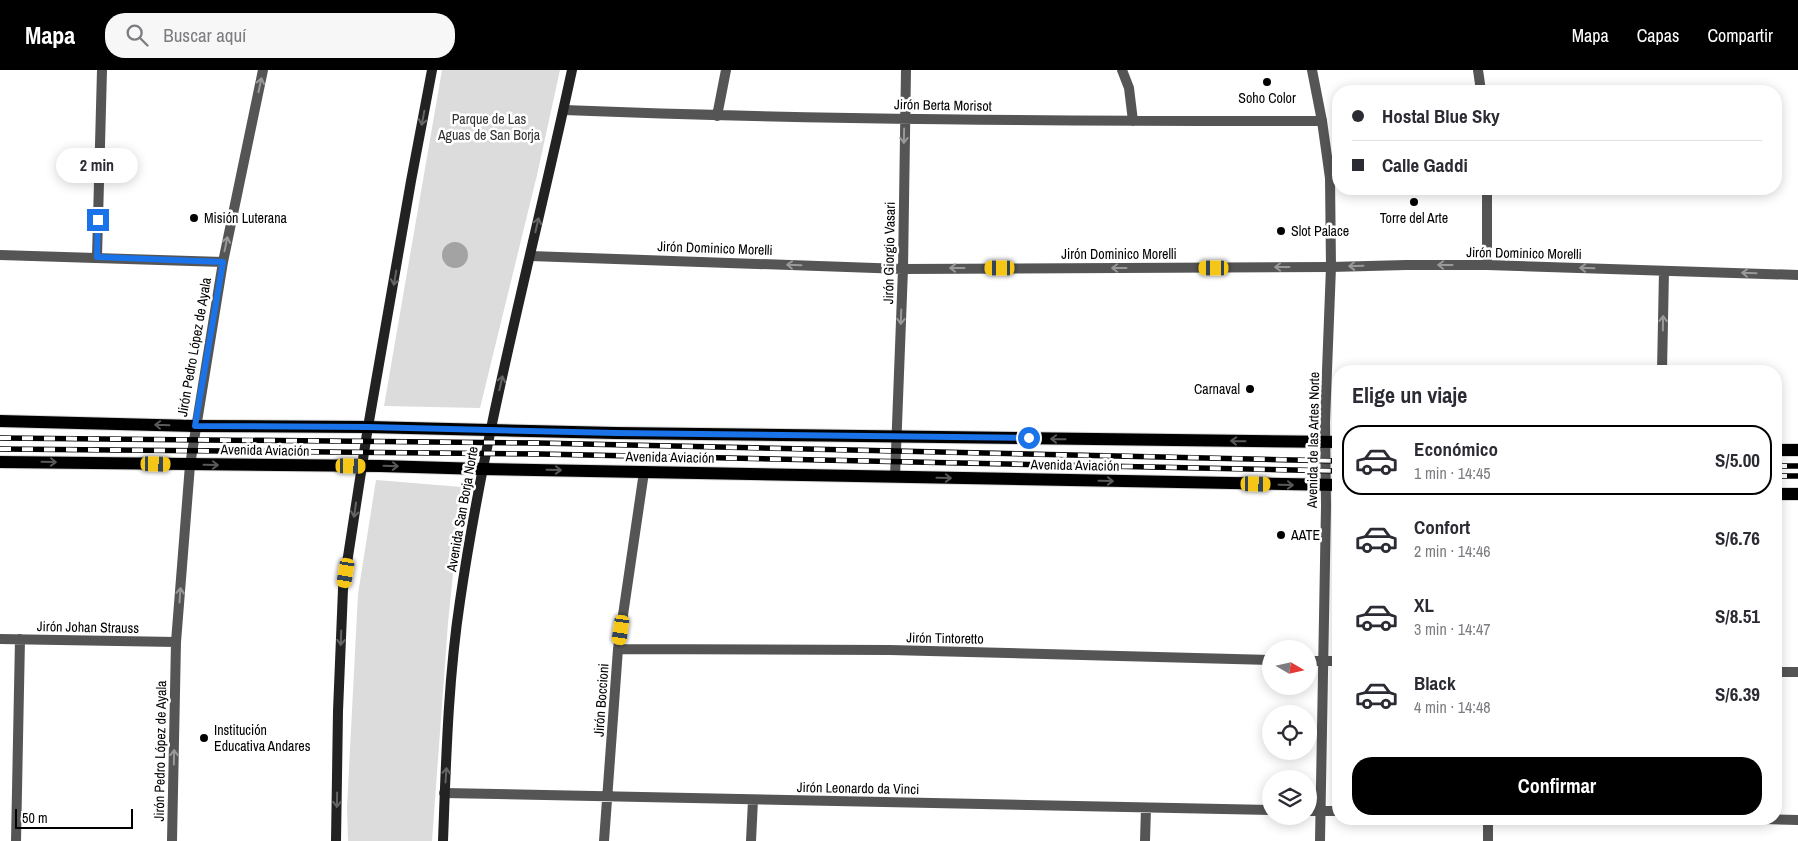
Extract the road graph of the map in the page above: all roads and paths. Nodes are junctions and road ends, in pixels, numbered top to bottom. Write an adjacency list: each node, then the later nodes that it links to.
1 (102, 70): 19 (street)
2 (263, 70): 20 (street, Jirón Pedro López de Ayala, one-way to 2)
3 (432, 70): 29 (main road, one-way to 29)
4 (572, 70): 11 (main road, Avenida San Borja Norte)
5 (726, 70): 12 (street)
6 (906, 70): 13 (street, Jirón Giorgio Vasari)
7 (1122, 70): 14 (street)
8 (1312, 70): 15 (street, Avenida de las Artes Norte)
9 (1478, 70): 10 (street)
10 (1480, 85)
11 (564, 110): 12 (street, Jirón Berta Morisot); 18 (main road, Avenida San Borja Norte, one-way to 11)
12 (717, 116): 13 (street, Jirón Berta Morisot)
13 (904, 118): 14 (street, Jirón Berta Morisot); 23 (street, Jirón Giorgio Vasari, one-way to 23)
14 (1133, 121): 15 (street, Jirón Berta Morisot)
15 (1322, 121): 22 (street, Avenida de las Artes Norte)
16 (1488, 195): 21 (street)
17 (0, 254): 19 (street)
18 (530, 256): 23 (street, Jirón Dominico Morelli, one-way to 18); 30 (main road, Avenida San Borja Norte, one-way to 18)
19 (97, 257): 20 (street)
20 (223, 262): 28 (street, Jirón Pedro López de Ayala)
21 (1487, 265): 22 (street, Jirón Dominico Morelli, one-way to 22); 24 (street, Jirón Dominico Morelli, one-way to 21)
22 (1330, 267): 23 (street, Jirón Dominico Morelli, one-way to 23); 32 (street, Avenida de las Artes Norte)
23 (902, 269): 31 (street, Jirón Giorgio Vasari, one-way to 31)
24 (1664, 271): 25 (street, Jirón Dominico Morelli, one-way to 24); 26 (street, one-way to 24)
25 (1798, 274)
26 (1662, 365)
27 (0, 421): 28 (main road, Avenida Aviación, one-way to 27)
28 (195, 426): 29 (main road, Avenida Aviación); 37 (street, Jirón Pedro López de Ayala)
29 (368, 427): 30 (main road, Avenida Aviación); 38 (main road)
30 (490, 431): 31 (main road, Avenida Aviación); 39 (main road, Avenida San Borja Norte)
31 (896, 436): 32 (main road, Avenida Aviación, one-way to 31); 41 (street, Jirón Giorgio Vasari)
32 (1325, 442): 33 (main road, Avenida Aviación); 42 (street, Avenida de las Artes Norte)
33 (1332, 442)
34 (1782, 450): 35 (main road)
35 (1798, 450)
36 (0, 462): 37 (main road, Avenida Aviación, one-way to 37)
37 (190, 464): 38 (main road, Avenida Aviación, one-way to 38); 48 (street, Jirón Pedro López de Ayala, one-way to 37)
38 (362, 466): 39 (main road, Avenida Aviación, one-way to 39); 68 (main road, one-way to 68)
39 (482, 469): 40 (main road, Avenida Aviación, one-way to 40); 56 (main road, Avenida San Borja Norte, one-way to 39)
40 (644, 472): 41 (main road, Avenida Aviación); 49 (street, Jirón Boccioni)
41 (895, 477): 42 (main road, Avenida Aviación, one-way to 42)
42 (1325, 485): 43 (main road, Avenida Aviación); 52 (street, Avenida de las Artes Norte)
43 (1332, 486)
44 (1782, 494): 45 (main road)
45 (1798, 494)
46 (0, 639): 47 (street, Jirón Johan Strauss)
47 (20, 639): 48 (street, Jirón Johan Strauss); 66 (street)
48 (176, 642): 67 (street, Jirón Pedro López de Ayala, one-way to 48)
49 (618, 649): 50 (street, Jirón Tintoretto); 57 (street, Jirón Boccioni)
50 (1262, 660)
51 (1318, 661): 52 (street)
52 (1323, 661): 53 (street); 61 (street, Avenida de las Artes Norte)
53 (1332, 661)
54 (1782, 672): 55 (street)
55 (1798, 672)
56 (444, 793): 57 (street, Jirón Leonardo da Vinci); 69 (main road, Avenida San Borja Norte)
57 (607, 797): 58 (street, Jirón Leonardo da Vinci); 70 (street, Jirón Boccioni)
58 (753, 800): 59 (street, Jirón Leonardo da Vinci); 71 (street)
59 (1146, 808): 60 (street, Jirón Leonardo da Vinci); 72 (street)
60 (1262, 810)
61 (1320, 811): 62 (street); 73 (street, Avenida de las Artes Norte)
62 (1332, 811)
63 (1782, 820): 64 (street)
64 (1798, 820)
65 (1488, 825): 74 (street)
66 (16, 841)
67 (172, 841)
68 (336, 841)
69 (443, 841)
70 (604, 841)
71 (751, 841)
72 (1145, 841)
73 (1320, 841)
74 (1488, 841)

